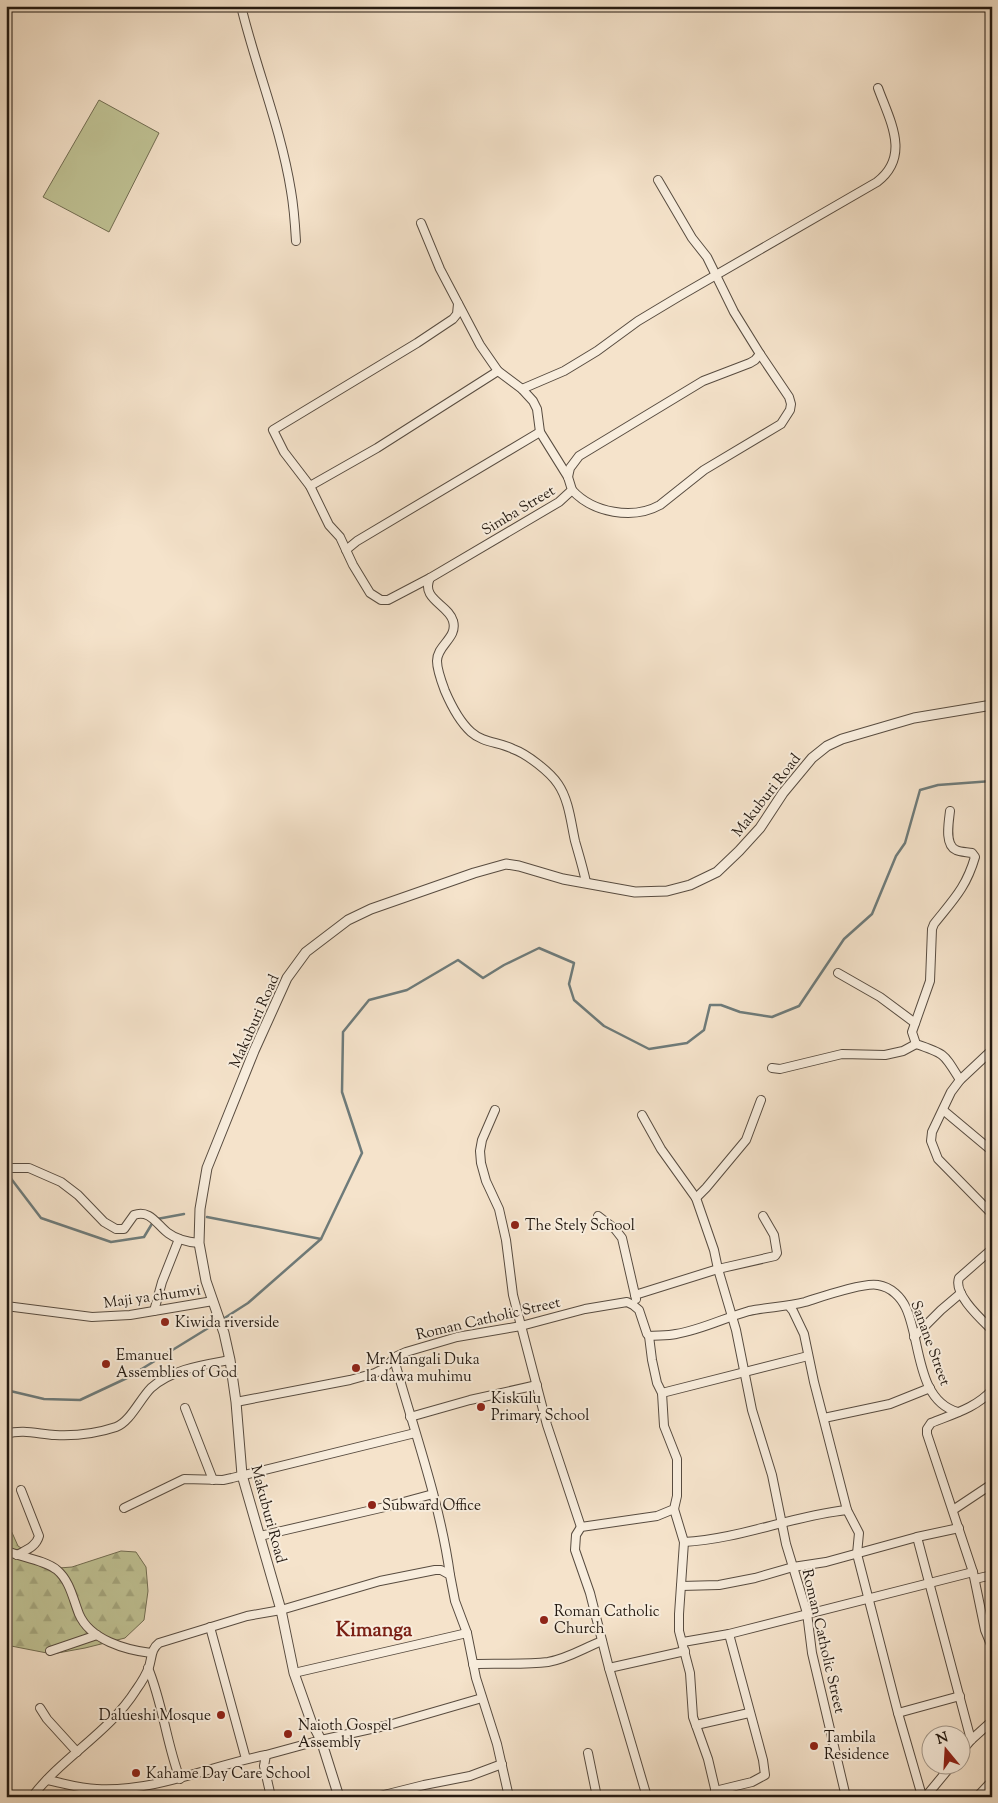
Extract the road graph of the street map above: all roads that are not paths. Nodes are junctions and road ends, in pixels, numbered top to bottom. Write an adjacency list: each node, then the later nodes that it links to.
1 (241, 6): 5 (street)
2 (878, 88): 6 (street)
3 (658, 180): 6 (street)
4 (421, 223): 7 (street, Simba Street)
5 (296, 241)
6 (716, 275): 8 (street); 10 (street)
7 (458, 302): 9 (street, Simba Street); 13 (street)
8 (760, 354): 12 (street); 14 (street)
9 (498, 371): 10 (street, Simba Street); 13 (street)
10 (522, 389): 11 (street, Simba Street)
11 (540, 432): 12 (street, Simba Street); 15 (street)
12 (568, 477): 14 (street, Simba Street)
13 (310, 486): 15 (street)
14 (572, 490): 16 (street, Simba Street)
15 (346, 550): 16 (street, Simba Street)
16 (430, 578): 19 (street)
17 (992, 705): 19 (street, Makuburi Road)
18 (950, 811): 21 (street)
19 (586, 882): 37 (street, Makuburi Road)
20 (838, 972): 21 (street)
21 (915, 1023): 22 (street)
22 (916, 1044): 24 (street); 25 (street)
23 (992, 1050): 25 (street)
24 (772, 1068)
25 (960, 1080): 28 (street)
26 (761, 1100): 32 (street)
27 (495, 1110): 48 (street)
28 (943, 1110): 30 (street); 33 (street)
29 (642, 1115): 32 (street, Roman Catholic Street)
30 (992, 1151)
31 (6, 1168): 36 (street)
32 (696, 1198): 39 (street, Roman Catholic Street)
33 (992, 1214)
34 (598, 1216): 41 (street)
35 (763, 1216): 39 (street)
36 (179, 1239): 37 (street); 46 (street)
37 (199, 1243): 42 (street, Makuburi Road)
38 (992, 1249): 40 (street)
39 (718, 1270): 41 (street); 47 (street, Roman Catholic Street)
40 (961, 1293): 49 (street); 51 (street)
41 (635, 1296): 45 (street)
42 (213, 1301): 46 (street, Maji ya chumvi); 53 (street, Makuburi Road)
43 (6, 1306): 46 (street, Maji ya chumvi)
44 (790, 1306): 47 (street); 51 (street, Sanane Street); 52 (street)
45 (639, 1310): 48 (street, Roman Catholic Street); 50 (street)
46 (154, 1311)
47 (732, 1318): 50 (street); 55 (street, Roman Catholic Street)
48 (521, 1326): 54 (street, Roman Catholic Street); 56 (street)
49 (992, 1330)
50 (649, 1336): 59 (street)
51 (914, 1337): 57 (street, Sanane Street)
52 (808, 1356): 55 (street); 64 (street)
53 (230, 1360): 60 (street, Makuburi Road); 66 (street)
54 (394, 1360): 60 (street, Roman Catholic Street); 63 (street)
55 (744, 1371): 59 (street); 76 (street, Roman Catholic Street)
56 (537, 1385): 63 (street); 77 (street)
57 (930, 1388): 62 (street, Sanane Street); 64 (street)
58 (992, 1390): 62 (street)
59 (662, 1393): 73 (street)
60 (236, 1402): 67 (street, Makuburi Road)
61 (184, 1408): 68 (street)
62 (958, 1412): 75 (street)
63 (410, 1417): 65 (street)
64 (824, 1418): 74 (street)
65 (415, 1433): 67 (street); 71 (street)
66 (6, 1434)
67 (242, 1474): 68 (street); 79 (street, Makuburi Road)
68 (213, 1480): 72 (street)
69 (992, 1484): 75 (street)
70 (21, 1490): 84 (street)
71 (433, 1494): 79 (street); 86 (street)
72 (124, 1508)
73 (674, 1509): 77 (street); 81 (street)
74 (847, 1510): 76 (street); 83 (street)
75 (953, 1510): 78 (street)
76 (781, 1522): 81 (street); 85 (street, Roman Catholic Street)
77 (581, 1527): 98 (street)
78 (959, 1528): 80 (street); 87 (street)
79 (260, 1536): 92 (street, Makuburi Road)
80 (917, 1537): 83 (street); 89 (street)
81 (684, 1542): 90 (street)
82 (6, 1551): 84 (street)
83 (857, 1554): 85 (street); 91 (street)
84 (17, 1555): 97 (street)
85 (792, 1566): 90 (street); 93 (street, Roman Catholic Street)
86 (450, 1575): 92 (street); 95 (street)
87 (974, 1575): 88 (street); 89 (street); 100 (street)
88 (992, 1575)
89 (929, 1584): 91 (street); 108 (street)
90 (682, 1586): 99 (street)
91 (869, 1598): 93 (street); 112 (street)
92 (281, 1610): 94 (street); 107 (street, Makuburi Road)
93 (806, 1613): 96 (street); 134 (street, Roman Catholic Street)
94 (210, 1628): 103 (street); 120 (street)
95 (467, 1633): 104 (street); 107 (street)
96 (729, 1634): 99 (street); 111 (street)
97 (97, 1635): 101 (street); 103 (street)
98 (602, 1641): 104 (street); 106 (street)
99 (683, 1642): 102 (street)
100 (992, 1647)
101 (50, 1651)
102 (685, 1651): 106 (street); 114 (street)
103 (151, 1653): 105 (street)
104 (473, 1664): 109 (street)
105 (148, 1668): 117 (street); 123 (street)
106 (609, 1668): 133 (street)
107 (294, 1673): 115 (street, Makuburi Road)
108 (960, 1696): 112 (street); 116 (street)
109 (482, 1698): 115 (street); 121 (street)
110 (40, 1708): 117 (street)
111 (749, 1713): 114 (street); 126 (street)
112 (898, 1713): 122 (street)
113 (992, 1721): 116 (street)
114 (696, 1725): 126 (street)
115 (321, 1740): 119 (street); 129 (street, Makuburi Road)
116 (971, 1740)
117 (77, 1752): 124 (street)
118 (588, 1754): 132 (street)
119 (266, 1755): 120 (street); 128 (street)
120 (246, 1759): 123 (street)
121 (502, 1764): 130 (street); 131 (street)
122 (943, 1776)
123 (180, 1779): 124 (street)
124 (48, 1780): 127 (street)
125 (992, 1781): 135 (street)
126 (716, 1794)
127 (32, 1797)
128 (271, 1797)
129 (339, 1797)
130 (376, 1797)
131 (509, 1797)
132 (597, 1797)
133 (647, 1797)
134 (846, 1797)
135 (977, 1797)

